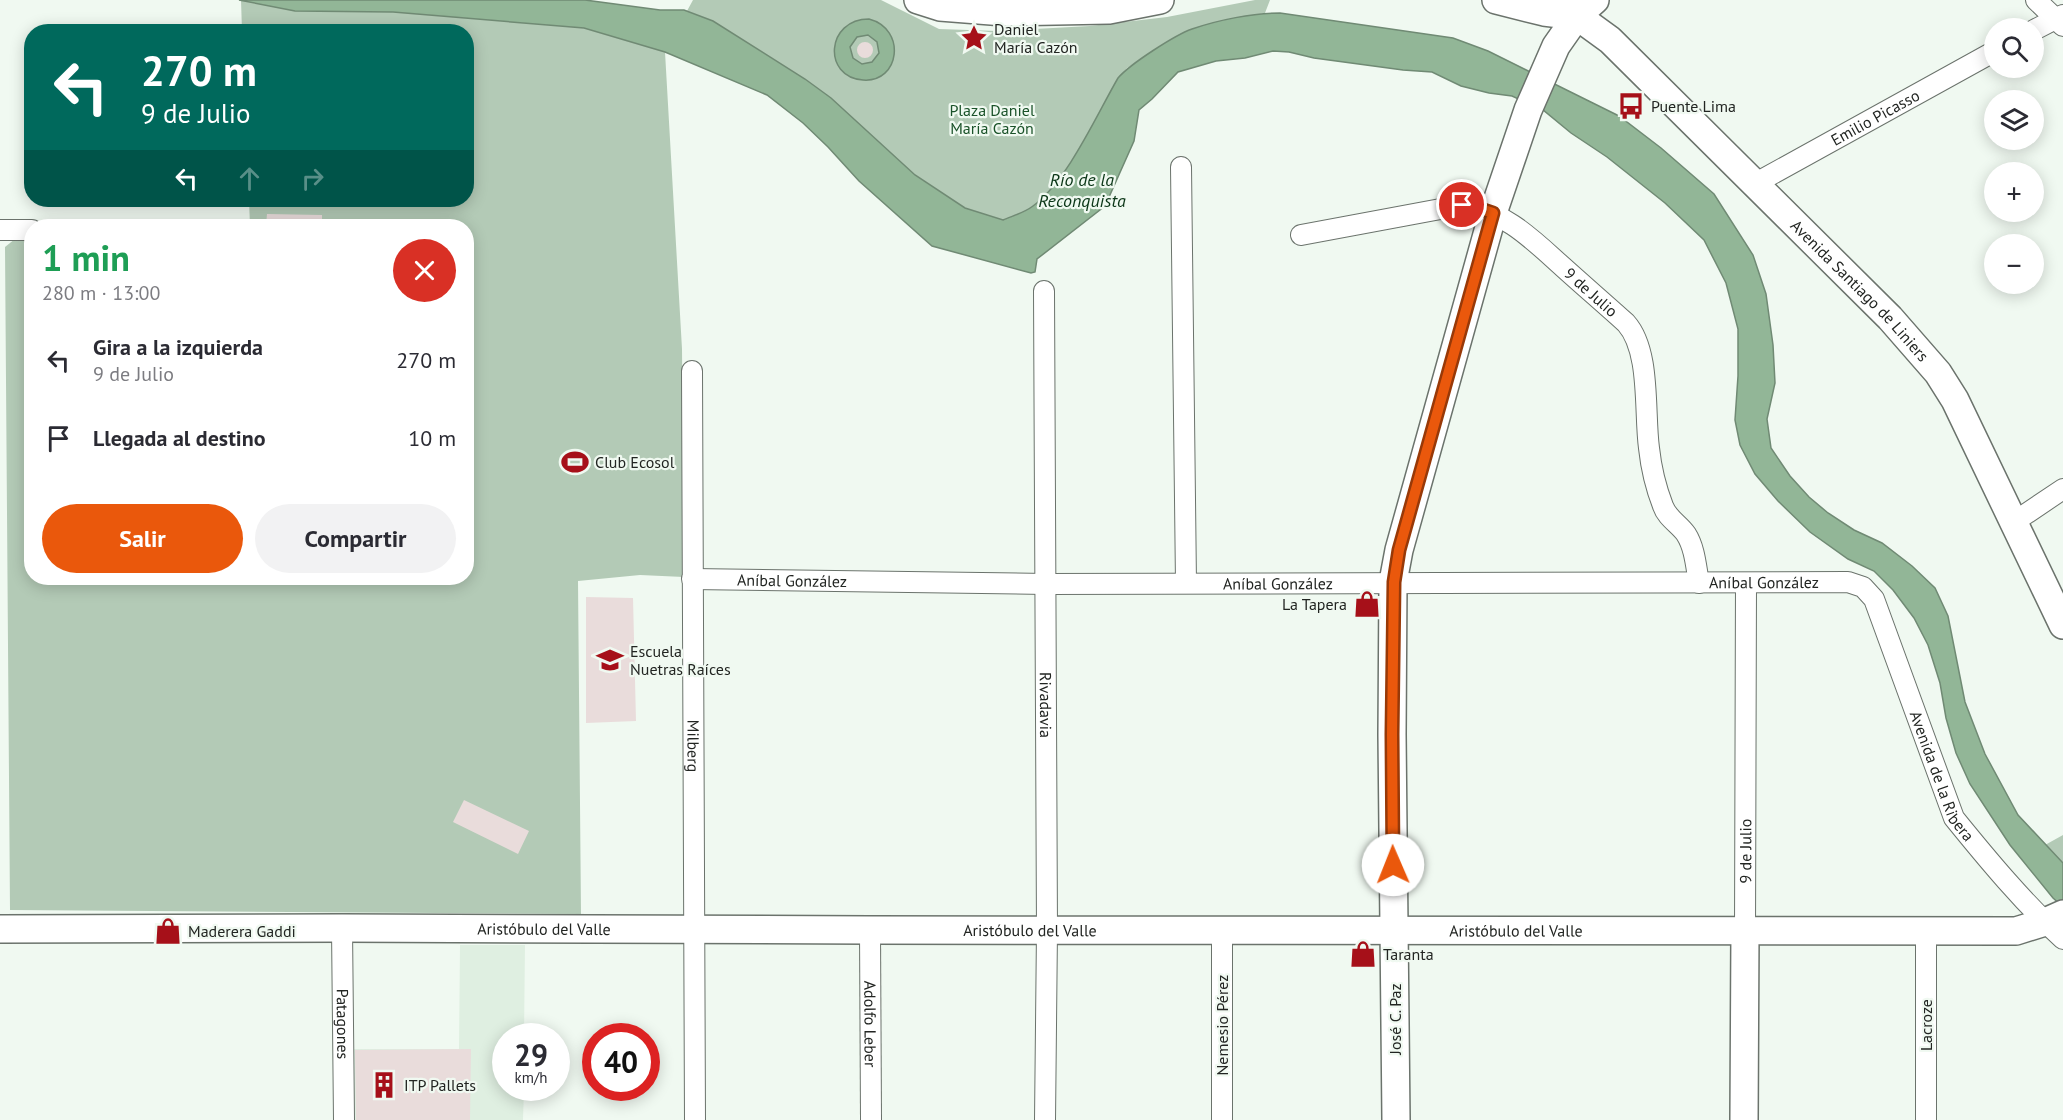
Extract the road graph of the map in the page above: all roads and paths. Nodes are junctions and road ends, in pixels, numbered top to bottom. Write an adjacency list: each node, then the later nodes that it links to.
1 (918, 0): 6 (street)
2 (1160, 0): 6 (street)
3 (1496, 0): 5 (street, Avenida Santiago de Liniers)
4 (2036, 0): 7 (street)
5 (1577, 5): 11 (street, Avenida Santiago de Liniers); 12 (street, José C. Paz)
6 (1005, 6)
7 (2060, 20): 8 (street)
8 (2044, 26)
9 (1984, 57): 11 (street, Emilio Picasso)
10 (1181, 167): 23 (street)
11 (1756, 183): 19 (street, Avenida Santiago de Liniers)
12 (1493, 213): 15 (street, 9 de Julio); 21 (street, José C. Paz); 24 (street, 9 de Julio)
13 (0, 230): 14 (street)
14 (24, 230)
15 (1301, 235)
16 (1044, 291): 25 (street, Rivadavia)
17 (692, 371): 20 (street, Milberg)
18 (2063, 489): 19 (street)
19 (2014, 522): 27 (street, Avenida Santiago de Liniers)
20 (692, 579): 25 (street, Aníbal González); 31 (street, Milberg)
21 (1394, 582): 23 (street, Aníbal González); 24 (street, Aníbal González); 35 (street, José C. Paz)
22 (1746, 582): 24 (street, Aníbal González); 26 (street, Aníbal González); 37 (street, 9 de Julio)
23 (1186, 583): 25 (street, Aníbal González)
24 (1699, 583)
25 (1046, 584): 33 (street, Rivadavia)
26 (1863, 587): 28 (street, Avenida de la Ribera)
27 (2062, 621)
28 (2057, 923): 36 (street, Aristóbulo del Valle)
29 (342, 928): 30 (street, Aristóbulo del Valle); 31 (street, Aristóbulo del Valle); 38 (street, Patagones)
30 (0, 929)
31 (695, 930): 32 (street, Aristóbulo del Valle); 39 (street, Milberg)
32 (870, 930): 33 (street, Aristóbulo del Valle); 40 (street, Adolfo Leber)
33 (1047, 930): 34 (street, Aristóbulo del Valle); 41 (street, Rivadavia)
34 (1221, 930): 35 (street, Aristóbulo del Valle); 42 (street, Nemesio Pérez)
35 (1394, 930): 37 (street, Aristóbulo del Valle); 43 (street, José C. Paz)
36 (1926, 930): 37 (street, Aristóbulo del Valle); 45 (street, Lacroze)
37 (1746, 931): 44 (street, 9 de Julio)
38 (344, 1120)
39 (695, 1120)
40 (871, 1120)
41 (1045, 1120)
42 (1222, 1120)
43 (1396, 1120)
44 (1744, 1120)
45 (1926, 1120)

